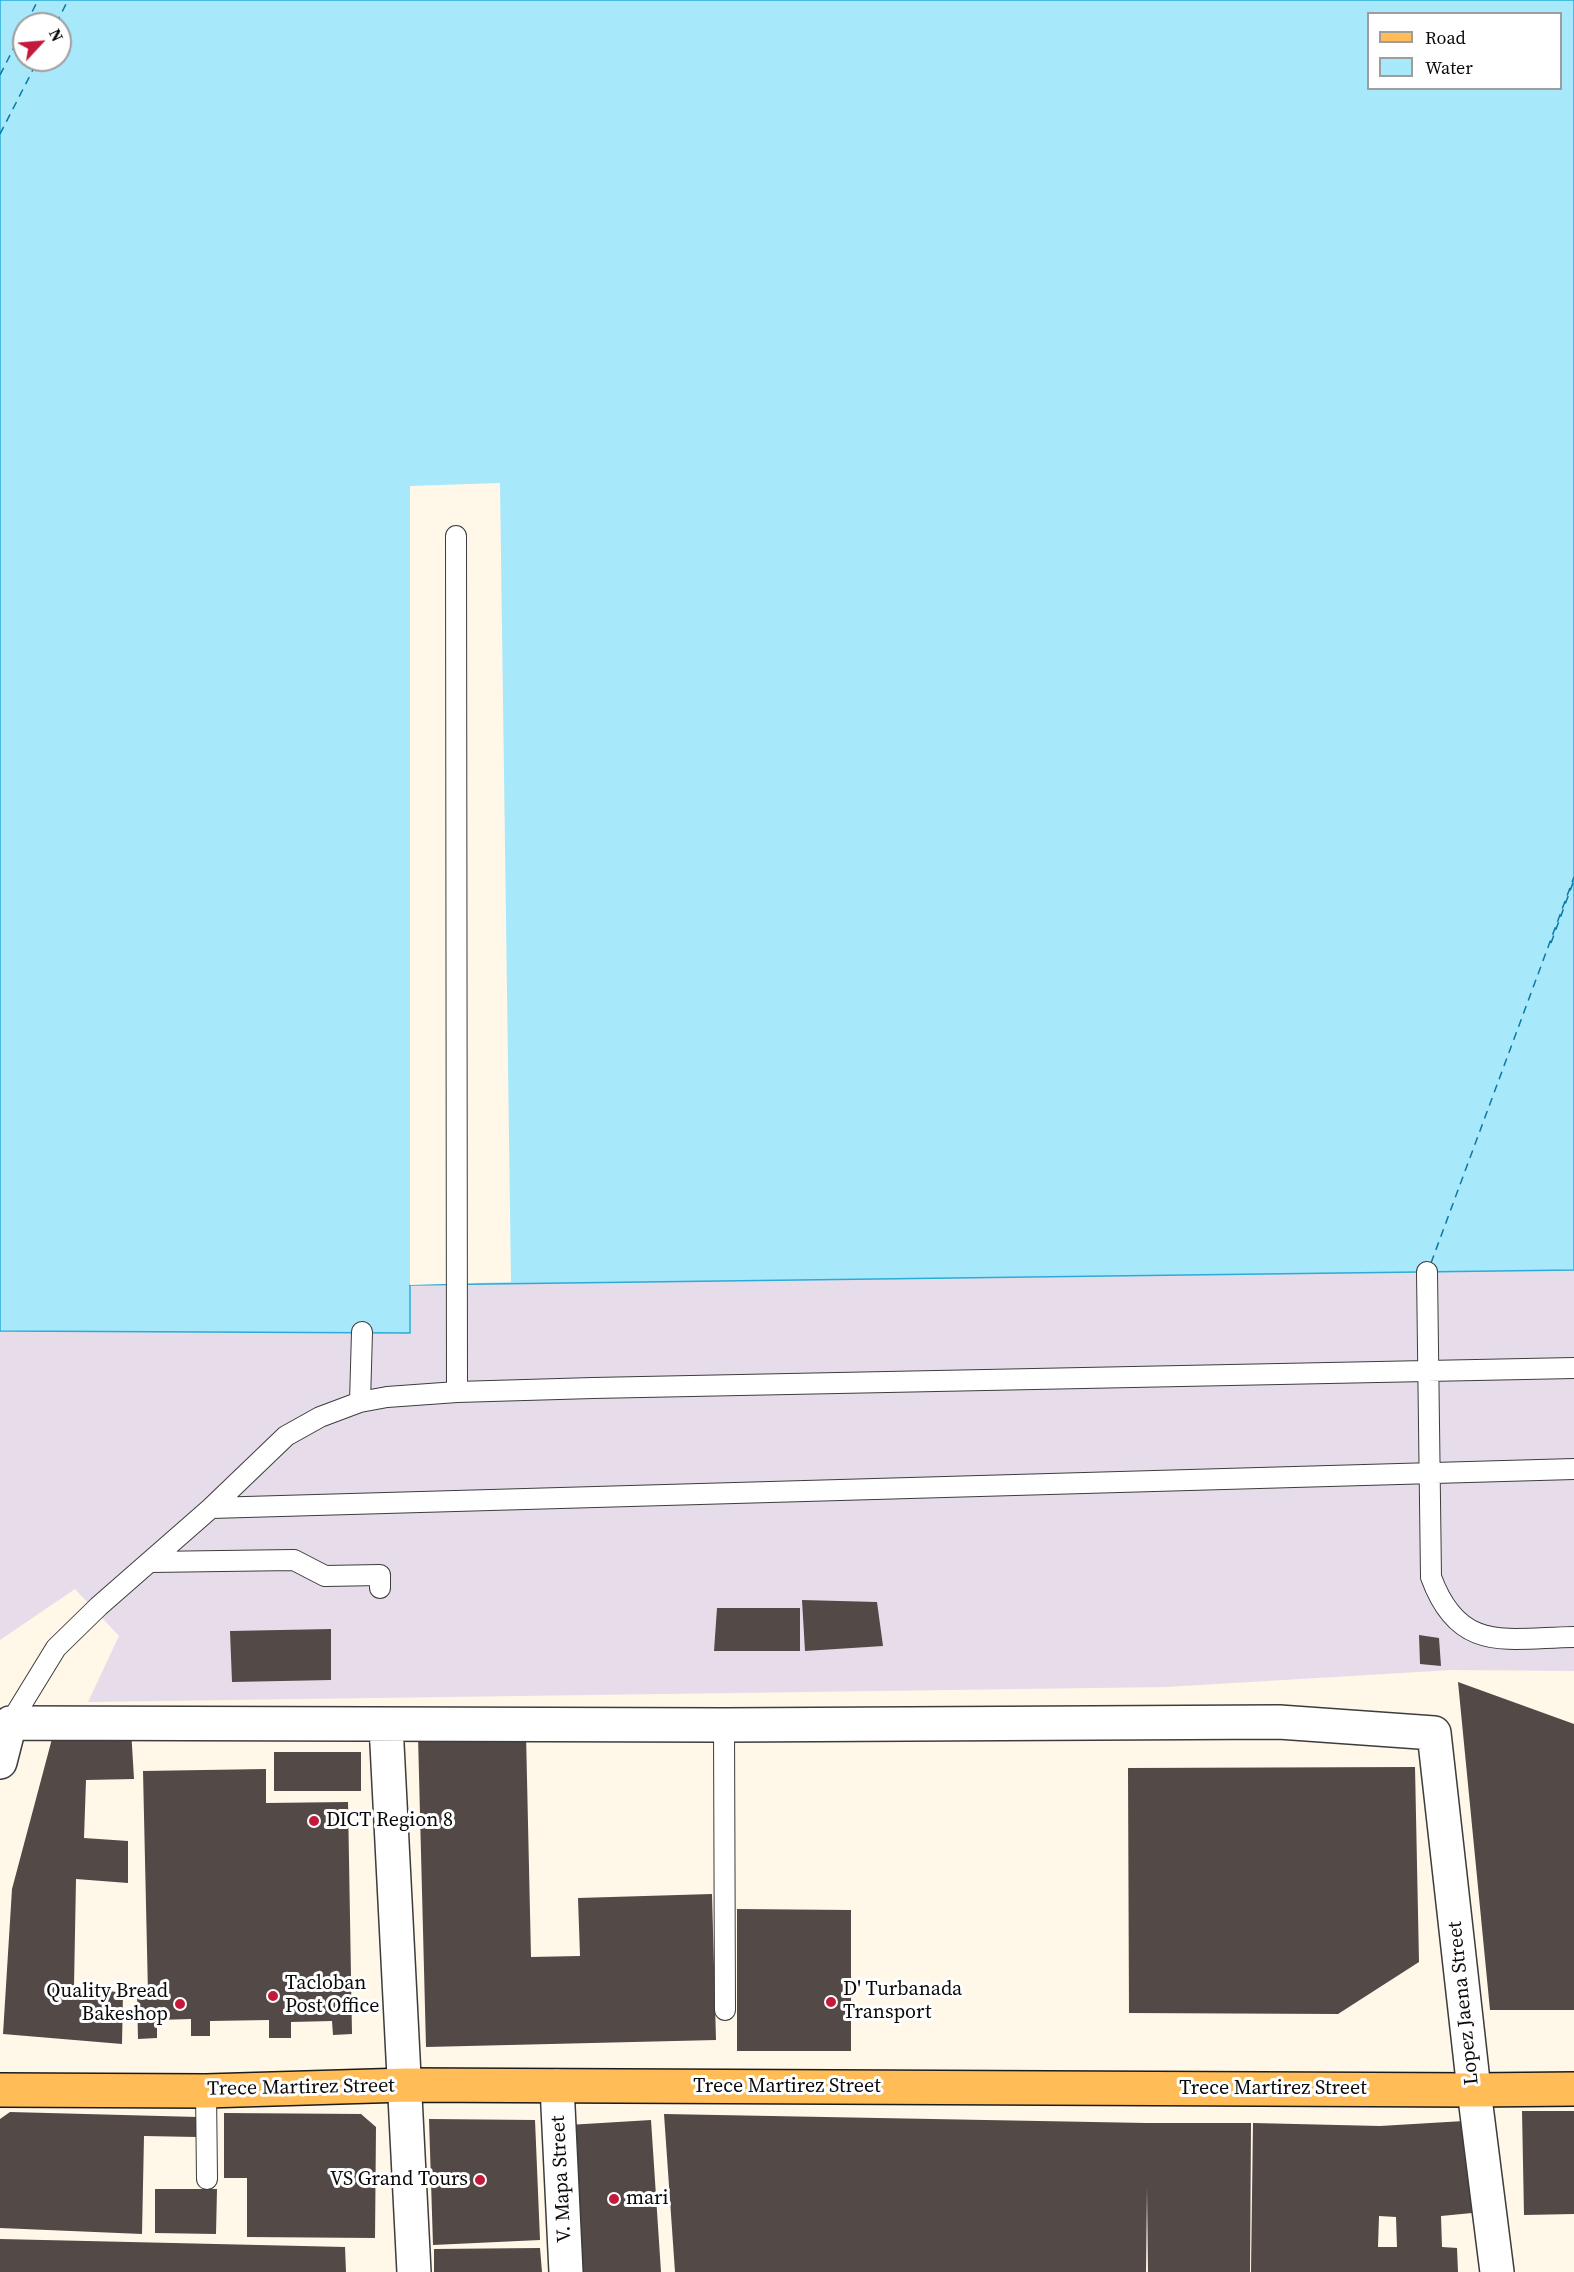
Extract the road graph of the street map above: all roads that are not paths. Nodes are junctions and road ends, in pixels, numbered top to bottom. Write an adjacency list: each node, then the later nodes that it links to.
1 (456, 536): 6 (lane)
2 (1427, 1272): 5 (lane)
3 (362, 1332): 7 (lane)
4 (1574, 1368): 5 (lane)
5 (1427, 1371): 6 (lane); 9 (lane)
6 (457, 1392): 7 (lane)
7 (360, 1402): 10 (lane)
8 (1574, 1469): 9 (lane)
9 (1430, 1473): 10 (lane); 13 (lane)
10 (211, 1508): 11 (lane)
11 (150, 1562): 12 (lane); 14 (lane)
12 (380, 1588)
13 (1574, 1637)
14 (10, 1723): 15 (street); 17 (street)
15 (386, 1725): 16 (street); 19 (street)
16 (724, 1725): 18 (lane); 23 (street, Lopez Jaena Street)
17 (0, 1762)
18 (724, 2010)
19 (406, 2085): 20 (main road, Trece Martirez Street); 24 (main road, Trece Martirez Street); 26 (street)
20 (557, 2086): 23 (main road, Trece Martirez Street); 27 (street, V. Mapa Street)
21 (1574, 2089): 23 (main road, Trece Martirez Street)
22 (0, 2090): 24 (main road, Trece Martirez Street)
23 (1474, 2090): 28 (street, Lopez Jaena Street)
24 (206, 2091): 25 (lane)
25 (207, 2179)
26 (414, 2272)
27 (566, 2272)
28 (1497, 2272)

